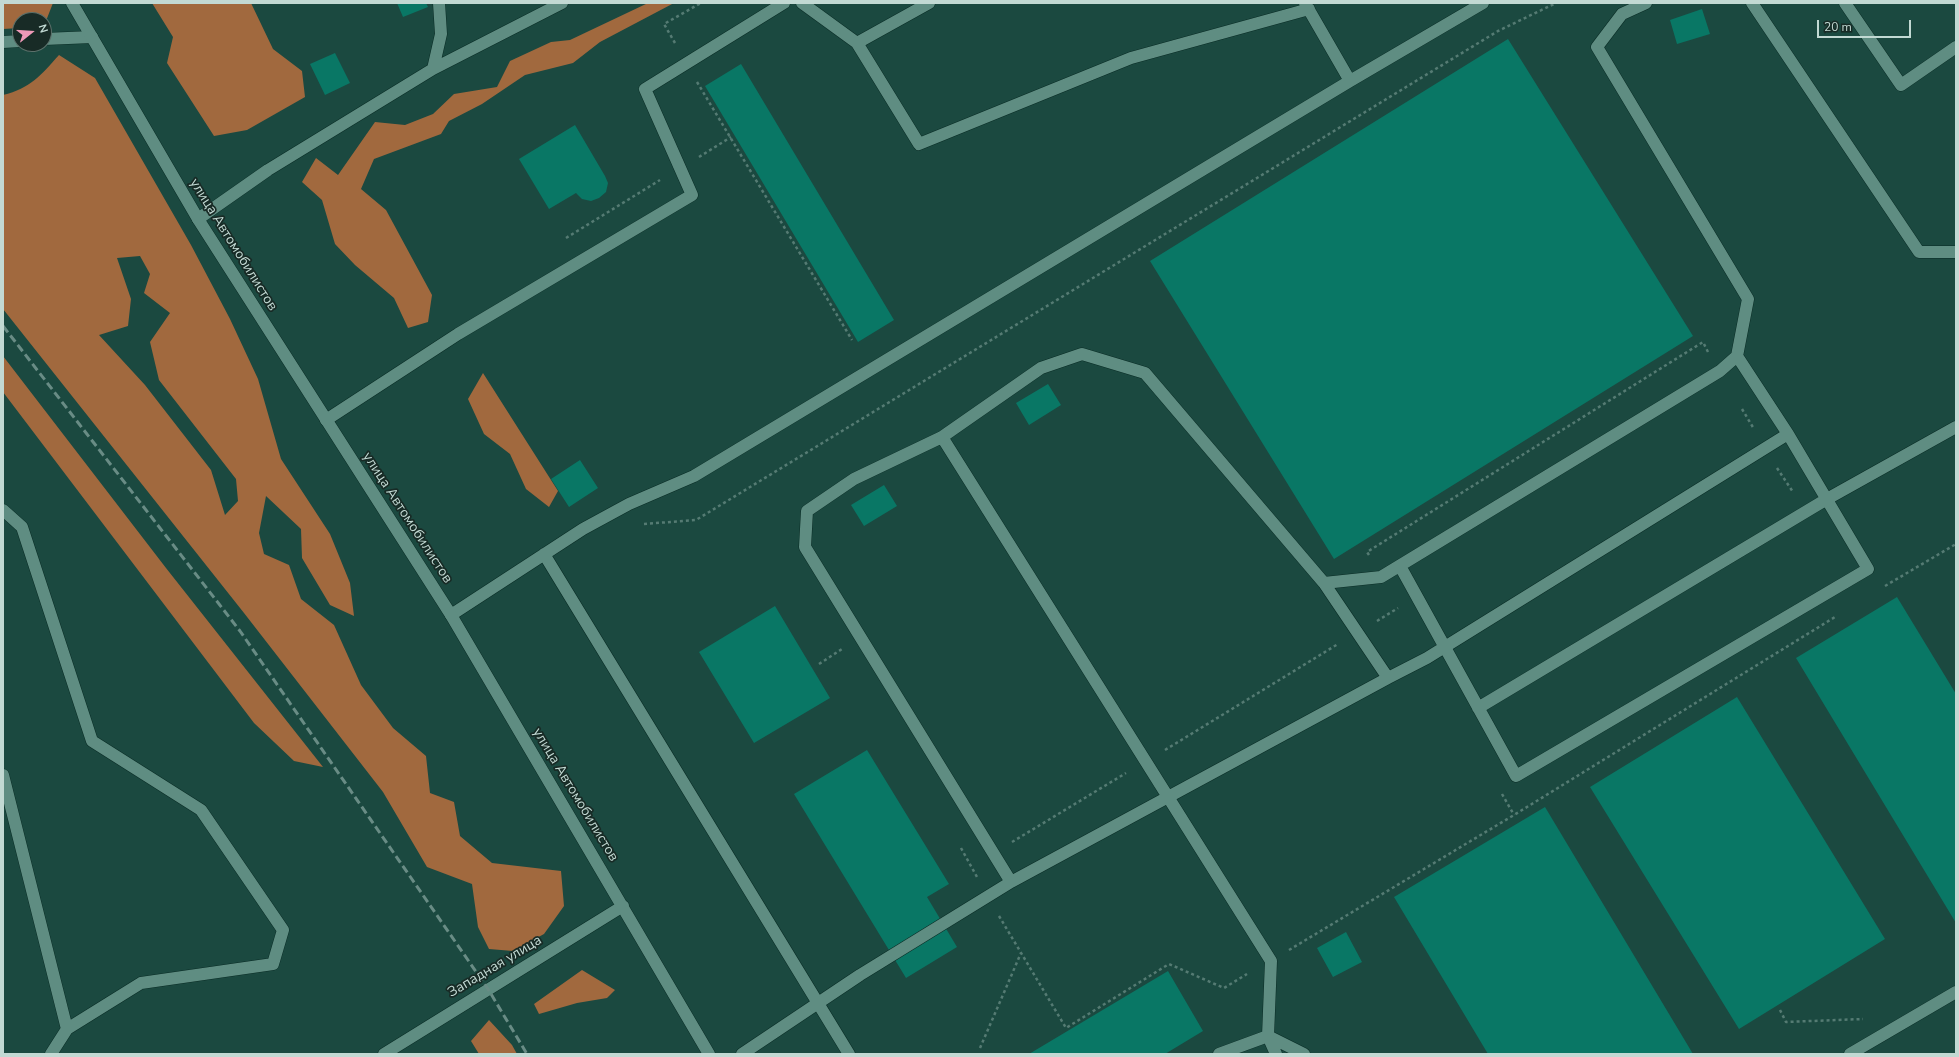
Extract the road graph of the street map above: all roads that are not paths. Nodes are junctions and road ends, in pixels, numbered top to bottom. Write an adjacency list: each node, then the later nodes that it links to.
1 (72, 3): 12 (street, улица Автомобилистов)
2 (439, 3): 16 (street)
3 (562, 3): 16 (street)
4 (784, 3): 21 (street)
5 (802, 3): 14 (street)
6 (929, 3): 14 (street)
7 (1483, 3): 17 (street)
8 (1646, 3): 20 (street)
9 (1752, 3): 19 (street)
10 (1845, 3): 15 (street)
11 (1307, 6): 14 (street); 17 (street)
12 (92, 37): 13 (street); 18 (street, улица Автомобилистов)
13 (52, 40)
14 (857, 42)
15 (1956, 47)
16 (433, 69): 18 (street)
17 (1350, 81): 27 (street)
18 (198, 219): 21 (street, улица Автомобилистов)
19 (1956, 252)
20 (1737, 356): 23 (street); 28 (street)
21 (326, 420): 30 (street, улица Автомобилистов)
22 (1956, 427): 25 (street)
23 (1788, 434): 25 (street); 31 (street)
24 (942, 437): 29 (street); 35 (street); 36 (street)
25 (1827, 498): 33 (street); 33 (street)
26 (3, 510): 40 (street)
27 (544, 554): 30 (street); 39 (street)
28 (1400, 566): 29 (street); 31 (street)
29 (1324, 582): 32 (street)
30 (450, 615): 37 (street, улица Автомобилистов)
31 (1444, 648): 32 (street); 33 (street)
32 (1388, 678): 35 (street)
33 (1478, 708)
34 (3, 774): 40 (street)
35 (1168, 796): 36 (street); 41 (street)
36 (1011, 882): 39 (street)
37 (623, 906): 43 (street, Западная улица); 44 (street, улица Автомобилистов)
38 (1956, 992): 50 (street)
39 (818, 1004): 45 (street); 46 (street)
40 (67, 1029): 42 (street)
41 (1268, 1036): 47 (street); 48 (street); 49 (street)
42 (51, 1054)
43 (384, 1054)
44 (709, 1054)
45 (742, 1054)
46 (849, 1054)
47 (1219, 1054)
48 (1276, 1054)
49 (1304, 1054)
50 (1850, 1054)

